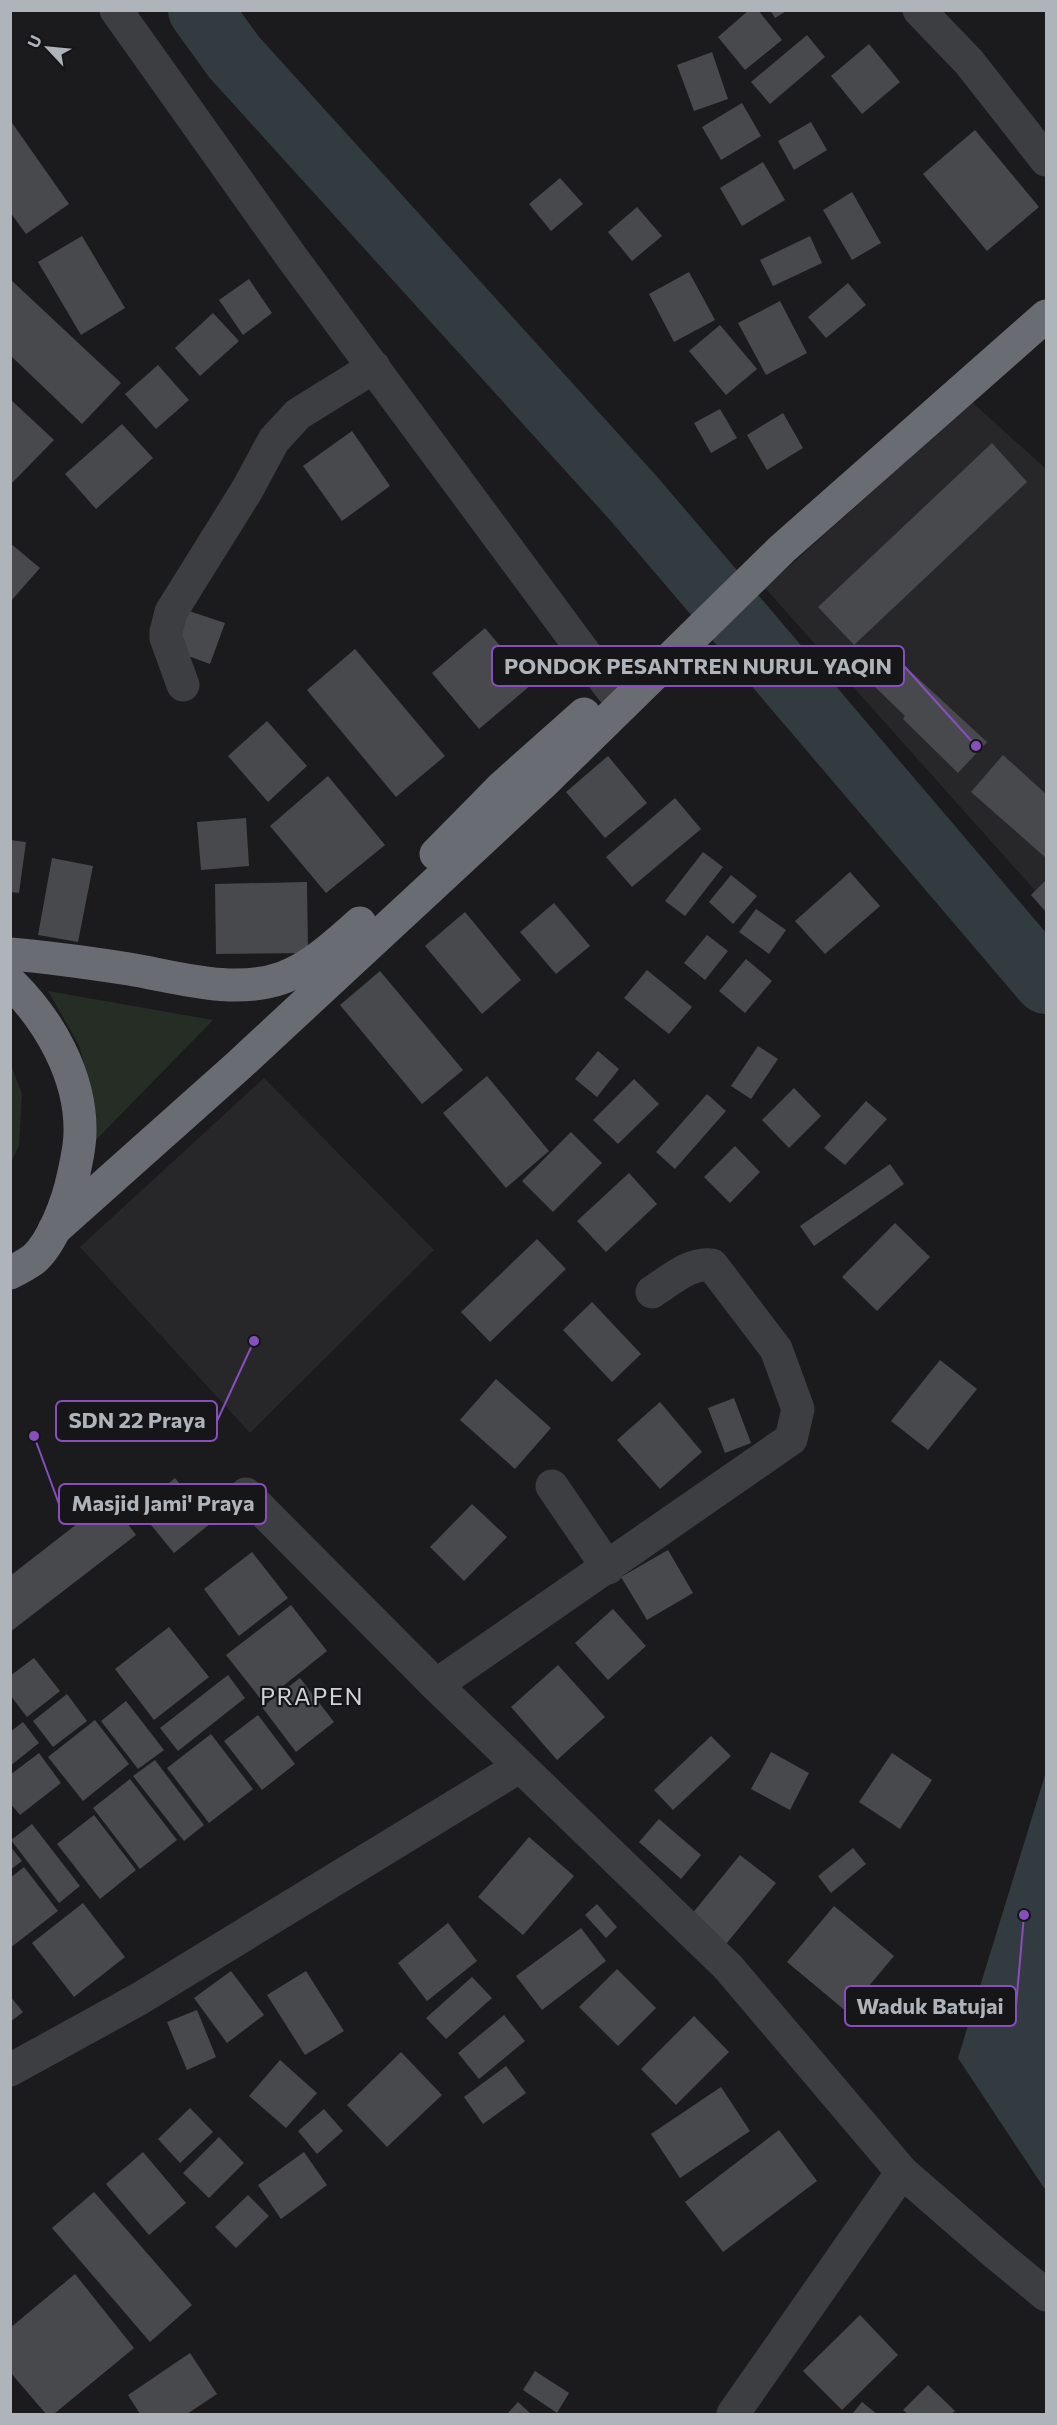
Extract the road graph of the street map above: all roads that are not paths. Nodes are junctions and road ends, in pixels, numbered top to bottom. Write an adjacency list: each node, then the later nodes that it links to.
1 (116, 10): 6 (street)
2 (919, 10): 3 (street)
3 (1047, 160)
4 (1047, 293): 7 (highway)
5 (1047, 316): 7 (highway)
6 (374, 367): 9 (street); 10 (street)
7 (776, 543): 8 (highway)
8 (675, 642): 10 (highway); 13 (highway)
9 (183, 685)
10 (612, 690): 11 (highway)
11 (10, 954)
12 (10, 982): 13 (highway)
13 (54, 1230): 14 (highway)
14 (10, 1273)
15 (652, 1292): 18 (street)
16 (552, 1486): 18 (street)
17 (246, 1494): 19 (street)
18 (608, 1568): 19 (street)
19 (436, 1685): 20 (street)
20 (519, 1767): 21 (street); 22 (street)
21 (10, 2070)
22 (902, 2172): 23 (street); 24 (street)
23 (1047, 2295)
24 (733, 2415)

